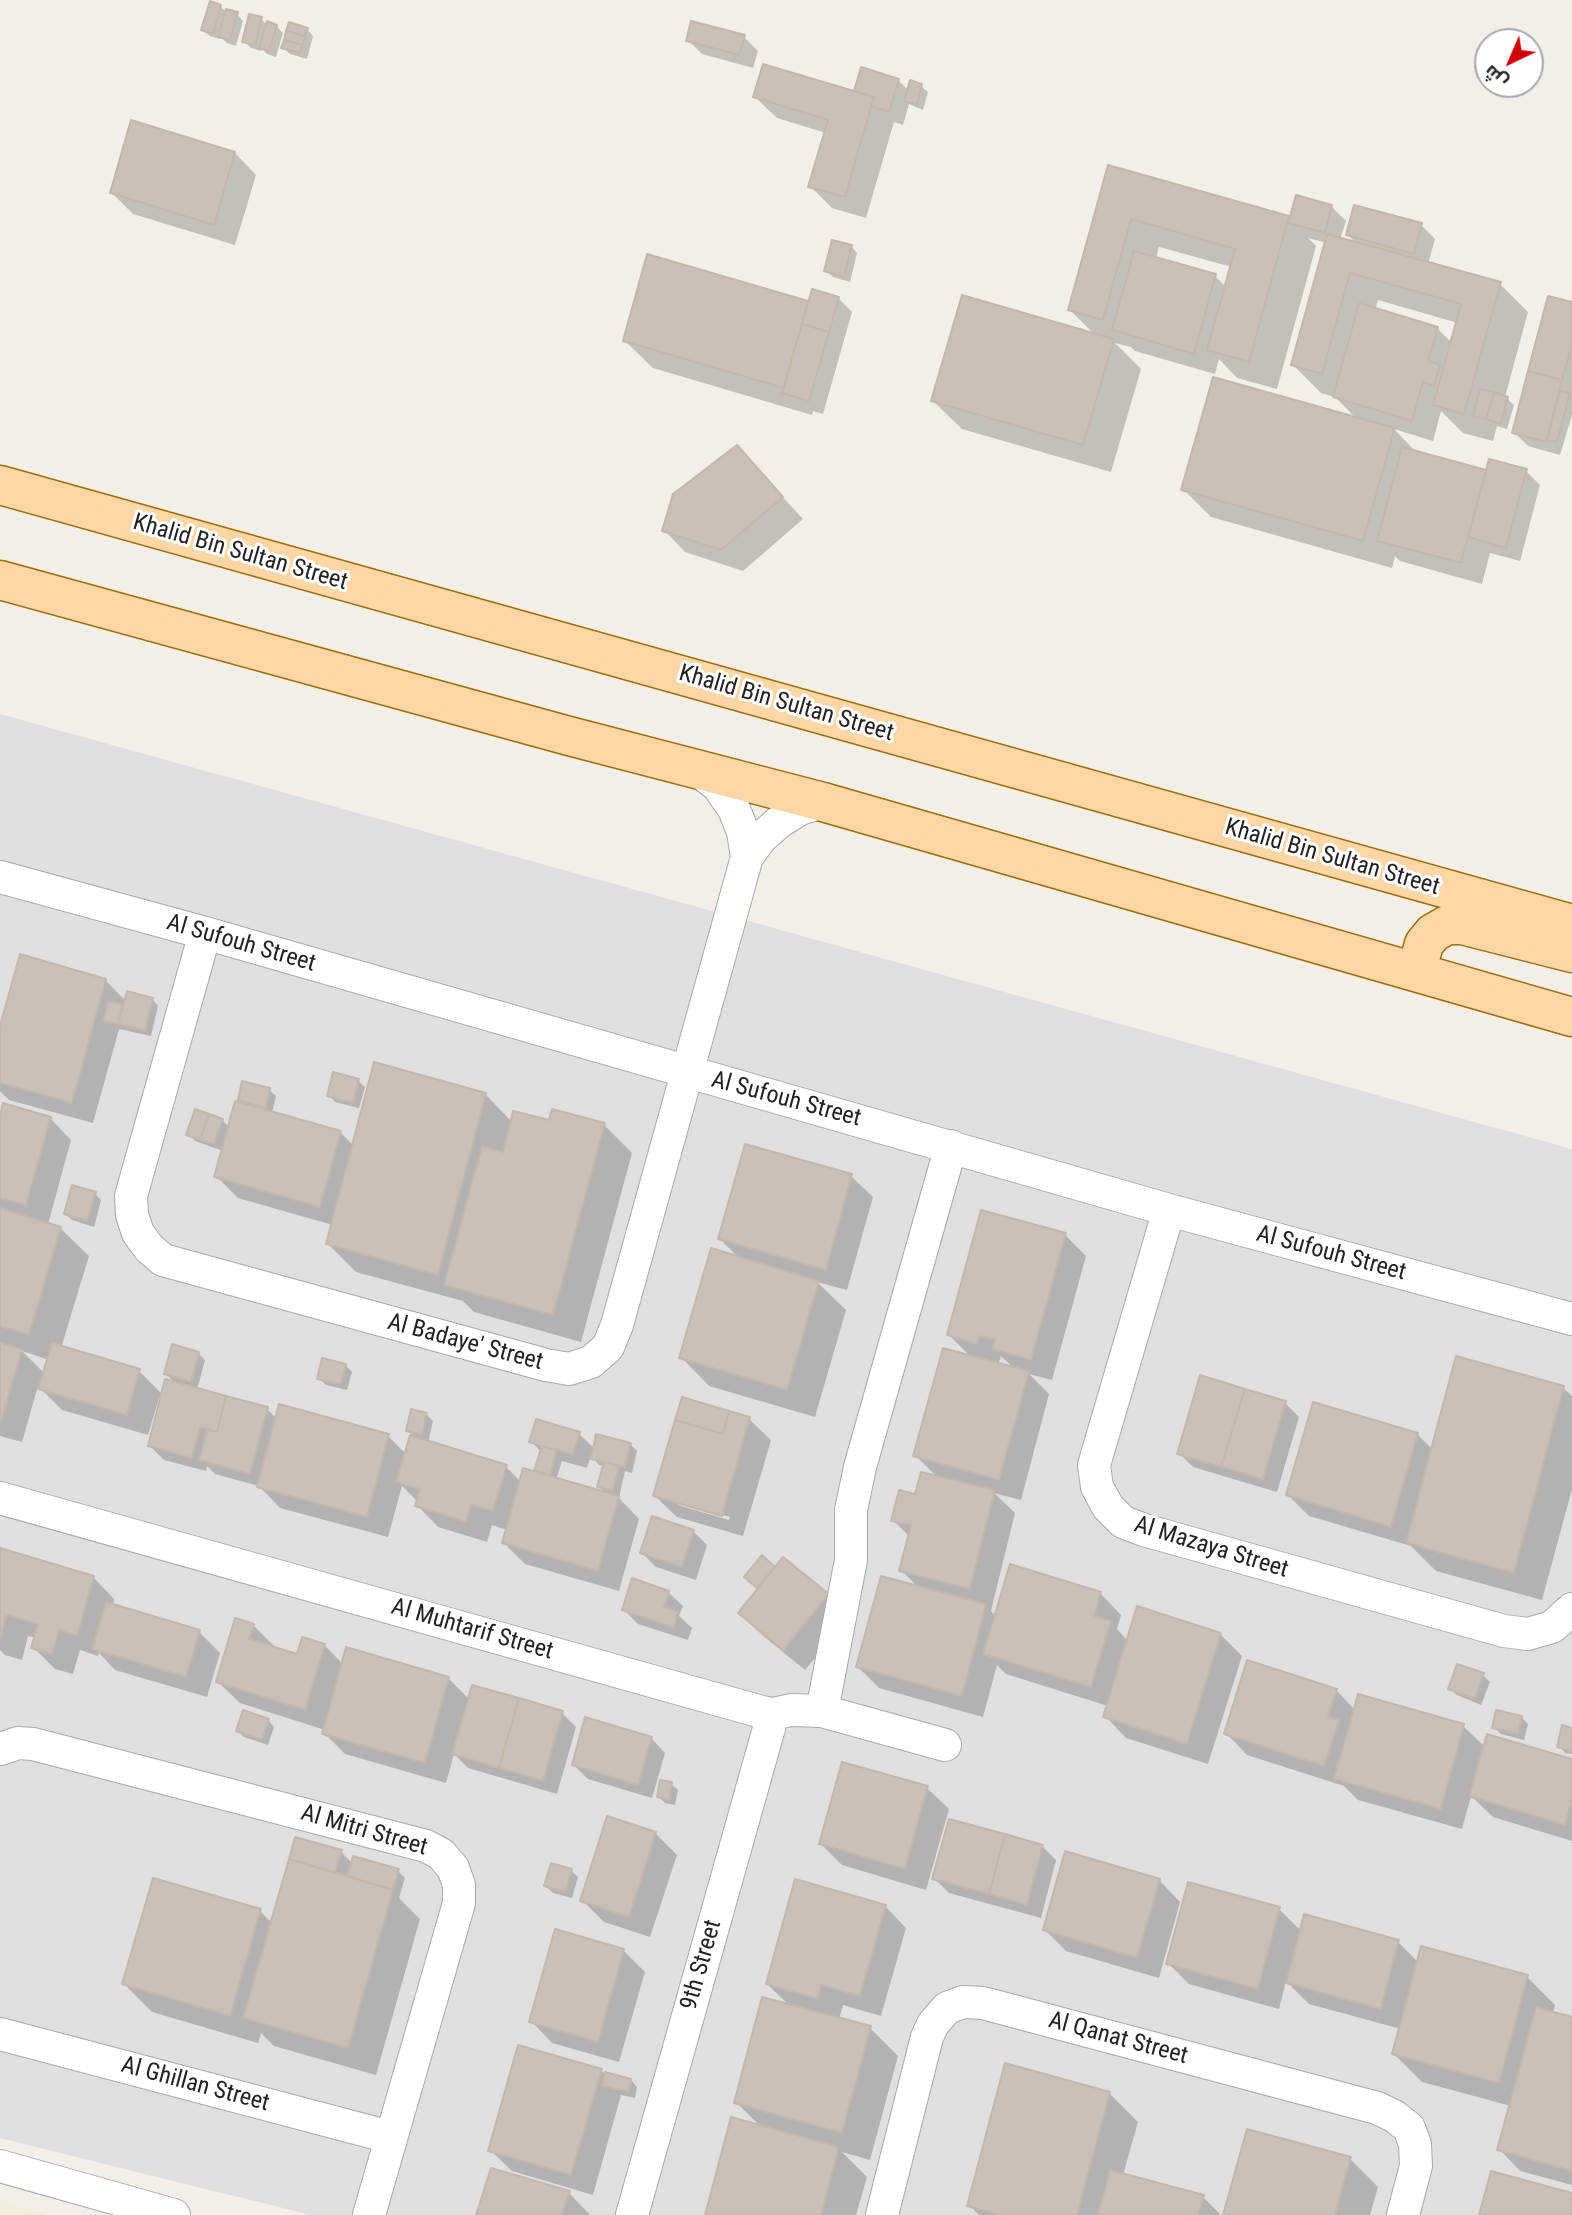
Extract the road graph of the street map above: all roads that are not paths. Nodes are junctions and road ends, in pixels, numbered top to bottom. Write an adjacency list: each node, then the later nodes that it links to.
1 (0, 485): 7 (main road, Khalid Bin Sultan Street)
2 (0, 580): 3 (main road)
3 (695, 768): 4 (main road); 5 (street, Al Badaye' Street)
4 (823, 802): 5 (street, Al Badaye' Street); 10 (main road)
5 (747, 857): 12 (street, Al Badaye' Street)
6 (0, 877): 8 (street, Al Sufouh Street)
7 (1572, 924)
8 (205, 933): 12 (street, Al Sufouh Street); 12 (street, Al Badaye' Street)
9 (1572, 953): 10 (main road)
10 (1423, 974): 11 (main road)
11 (1572, 1017)
12 (686, 1073): 13 (street, Al Sufouh Street)
13 (951, 1146): 14 (street, Al Sufouh Street); 18 (street)
14 (1169, 1210): 15 (street, Al Sufouh Street); 17 (street, Al Mazaya Street)
15 (1572, 1319)
16 (0, 1498): 19 (street, Al Muhtarif Street)
17 (1572, 1609)
18 (822, 1711): 19 (street, Al Muhtarif Street); 20 (street, Al Muhtarif Street)
19 (773, 1714): 27 (street, 9th Street)
20 (945, 1745)
21 (0, 1749): 23 (street, Al Mitri Street)
22 (0, 2034): 23 (street, Al Ghillan Street)
23 (390, 2137): 26 (street, Al Mitri Street)
24 (0, 2166): 25 (street)
25 (174, 2215)
26 (369, 2215)
27 (632, 2215)
28 (882, 2215): 29 (street, Al Qanat Street)
29 (1403, 2215)

